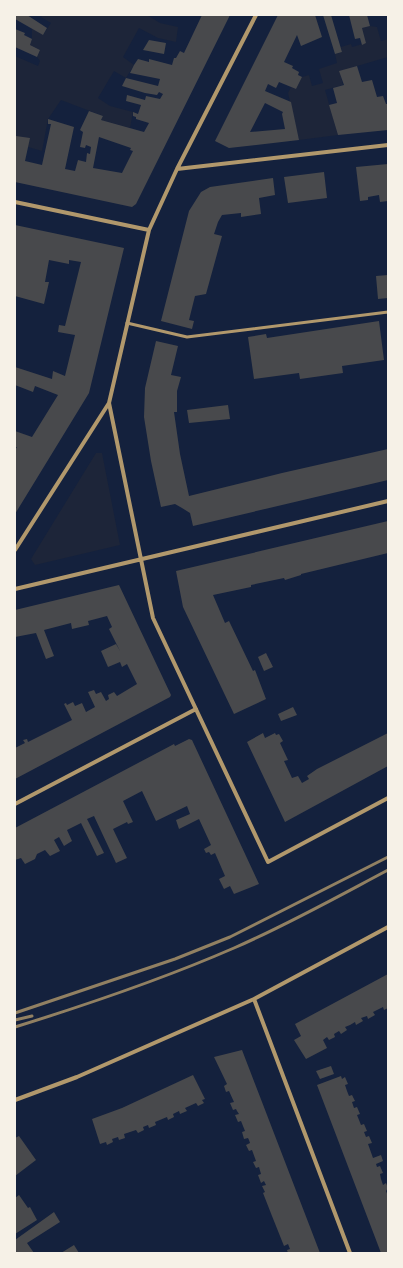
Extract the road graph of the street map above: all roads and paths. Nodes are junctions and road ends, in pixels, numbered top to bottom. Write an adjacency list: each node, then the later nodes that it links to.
1 (256, 15): 3 (street)
2 (388, 145): 3 (street)
3 (177, 169): 5 (street)
4 (15, 202): 5 (street)
5 (149, 230): 7 (street)
6 (388, 312): 7 (lane)
7 (127, 323): 8 (street)
8 (109, 403): 10 (street); 11 (street)
9 (388, 500): 11 (street)
10 (15, 550)
11 (140, 560): 12 (street); 13 (street)
12 (15, 589)
13 (196, 708): 14 (street); 15 (street)
14 (388, 798)
15 (15, 804)
16 (388, 927): 17 (street)
17 (254, 999): 18 (street); 19 (street)
18 (15, 1100)
19 (350, 1253)

